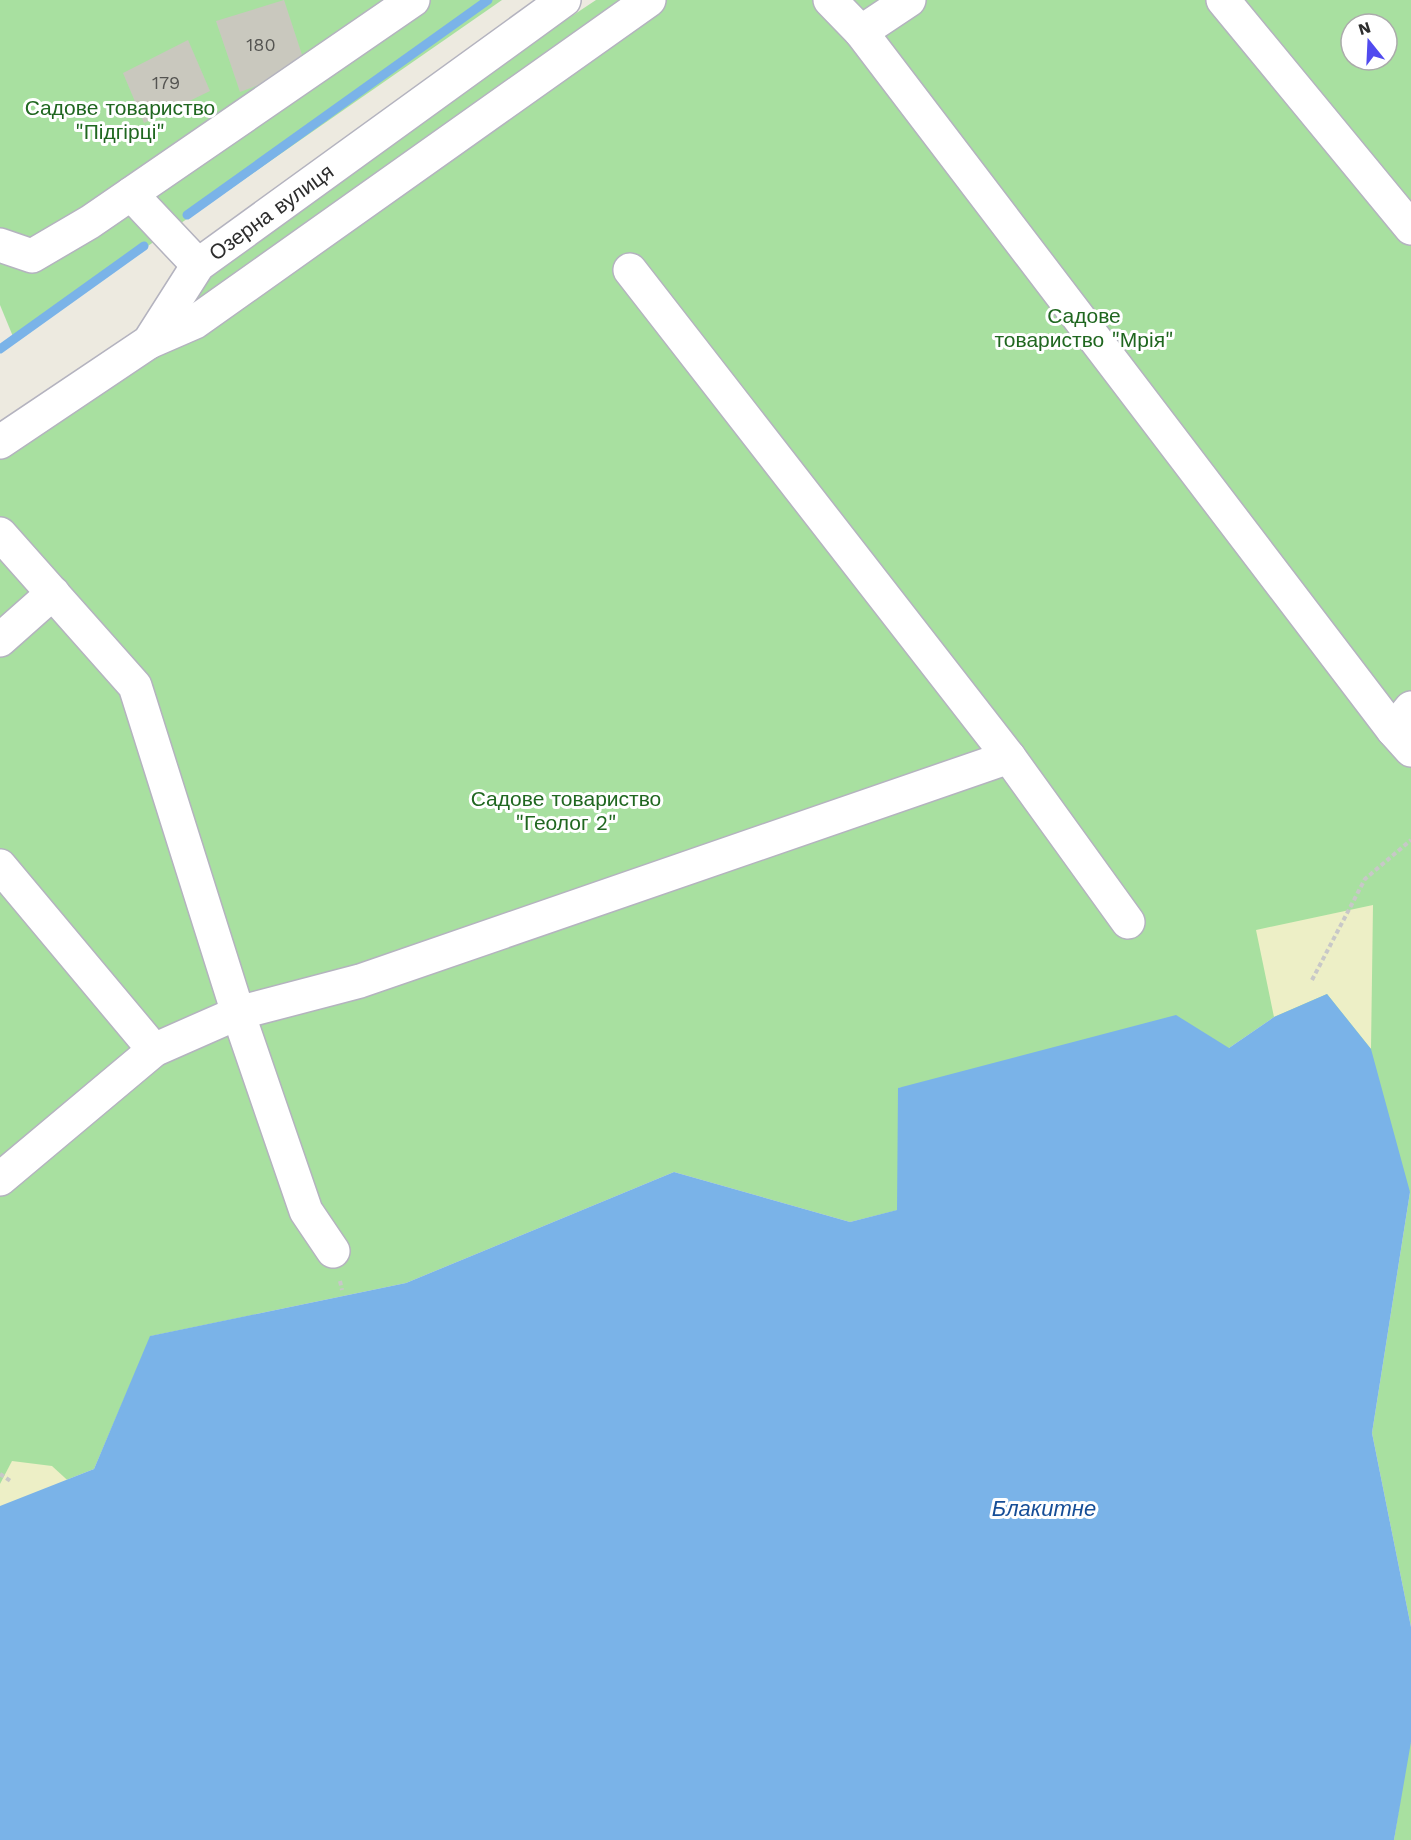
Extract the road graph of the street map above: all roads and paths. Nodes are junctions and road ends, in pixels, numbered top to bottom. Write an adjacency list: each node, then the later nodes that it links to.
1 (413, 0): 8 (street)
2 (564, 0): 11 (street, Озерна вулиця)
3 (649, 0): 13 (street)
4 (830, 0): 7 (street)
5 (909, 0): 7 (street)
6 (1223, 0): 9 (street)
7 (861, 32): 18 (street)
8 (131, 194): 10 (street); 11 (street)
9 (1411, 228)
10 (0, 245)
11 (198, 265): 13 (street, Озерна вулиця)
12 (630, 270): 19 (street)
13 (149, 342): 14 (street, Озерна вулиця)
14 (0, 442)
15 (0, 534): 16 (street)
16 (53, 593): 17 (street); 24 (street)
17 (0, 640)
18 (1405, 729)
19 (1008, 757): 22 (street); 24 (street)
20 (1411, 840): 23 (path)
21 (0, 866): 25 (street)
22 (1128, 922)
23 (1312, 980)
24 (238, 1013): 25 (street); 27 (street)
25 (154, 1050): 26 (street)
26 (0, 1179)
27 (333, 1251)
28 (0, 1474): 29 (path)
29 (12, 1482)

